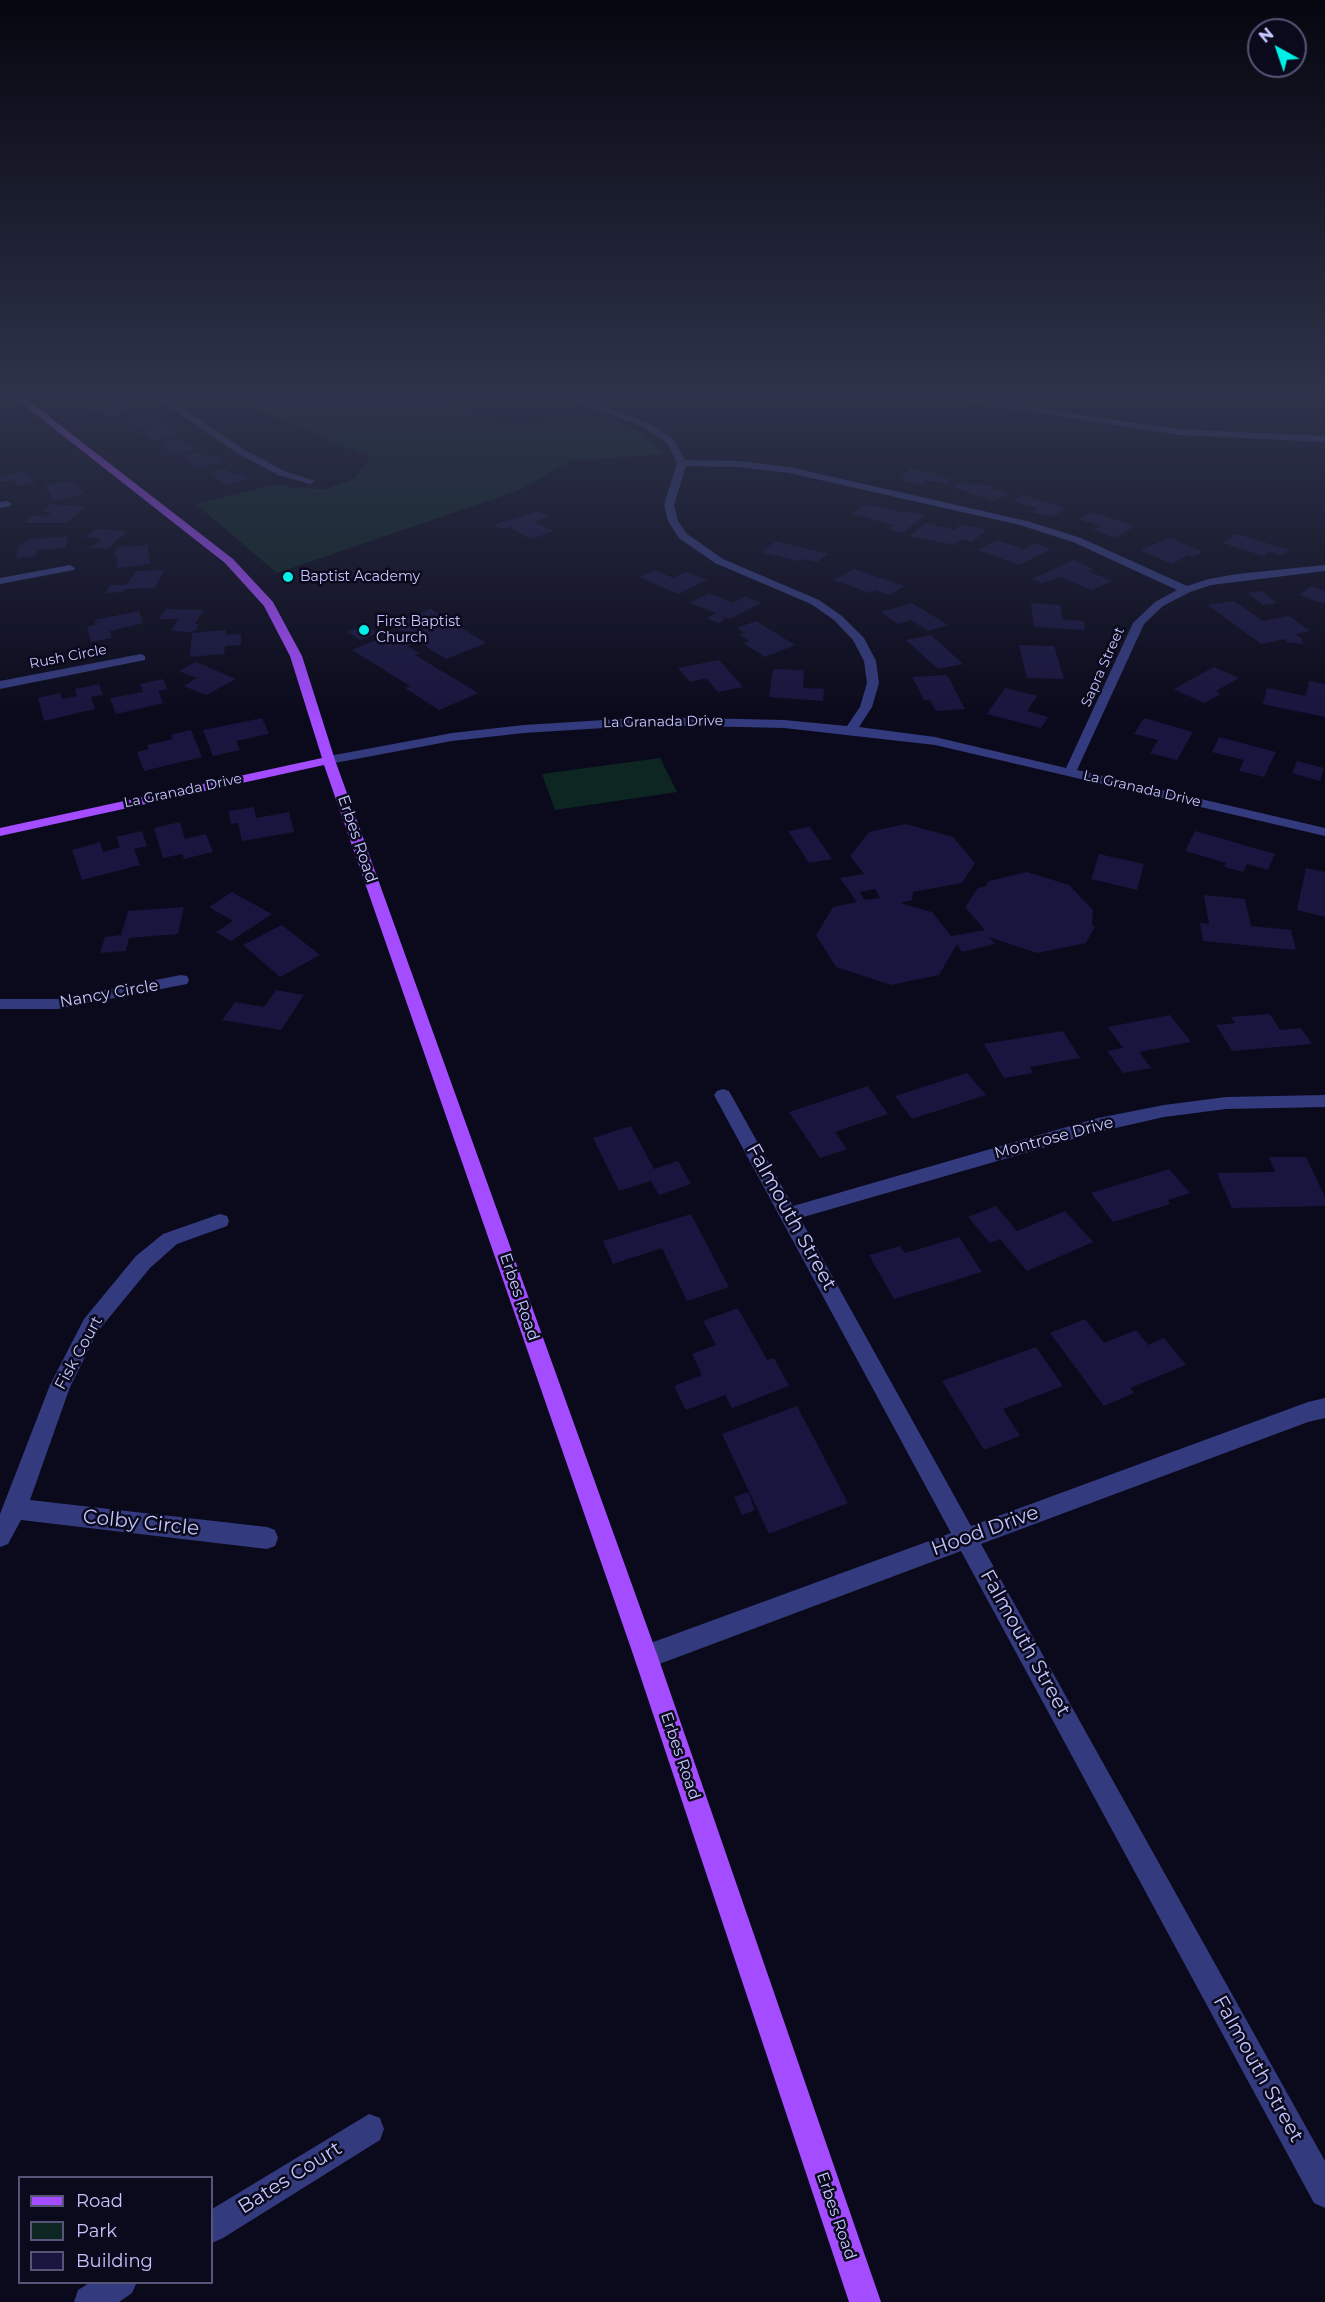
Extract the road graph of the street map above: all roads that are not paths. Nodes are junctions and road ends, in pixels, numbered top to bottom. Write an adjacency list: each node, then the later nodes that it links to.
1 (157, 505): 11 (main road, Erbes Road)
2 (669, 505): 10 (street)
3 (943, 505): 7 (street)
4 (70, 568): 6 (street)
5 (1325, 568): 7 (street, Sapra Street)
6 (0, 581)
7 (1186, 590): 12 (street, Sapra Street)
8 (141, 658): 9 (street, Rush Circle)
9 (0, 685)
10 (851, 730): 11 (street, La Granada Drive); 12 (street, La Granada Drive)
11 (329, 760): 13 (main road, La Granada Drive); 26 (main road, Erbes Road)
12 (1070, 772): 14 (street, La Granada Drive)
13 (0, 832)
14 (1325, 832)
15 (181, 980): 16 (street, Nancy Circle)
16 (0, 1004)
17 (723, 1095): 19 (street, Falmouth Street)
18 (1325, 1101): 19 (street, Montrose Drive)
19 (790, 1214): 25 (street, Falmouth Street)
20 (220, 1221): 22 (street, Fisk Court)
21 (1325, 1408): 25 (street, Hood Drive)
22 (15, 1509): 23 (street, Fisk Court); 24 (street, Colby Circle)
23 (0, 1536)
24 (267, 1538)
25 (968, 1538): 26 (street, Hood Drive); 28 (street, Falmouth Street)
26 (646, 1657): 32 (main road, Erbes Road)
27 (369, 2129): 29 (street, Bates Court)
28 (1325, 2192)
29 (213, 2226)
30 (119, 2284): 31 (street)
31 (90, 2302)
32 (865, 2302)

